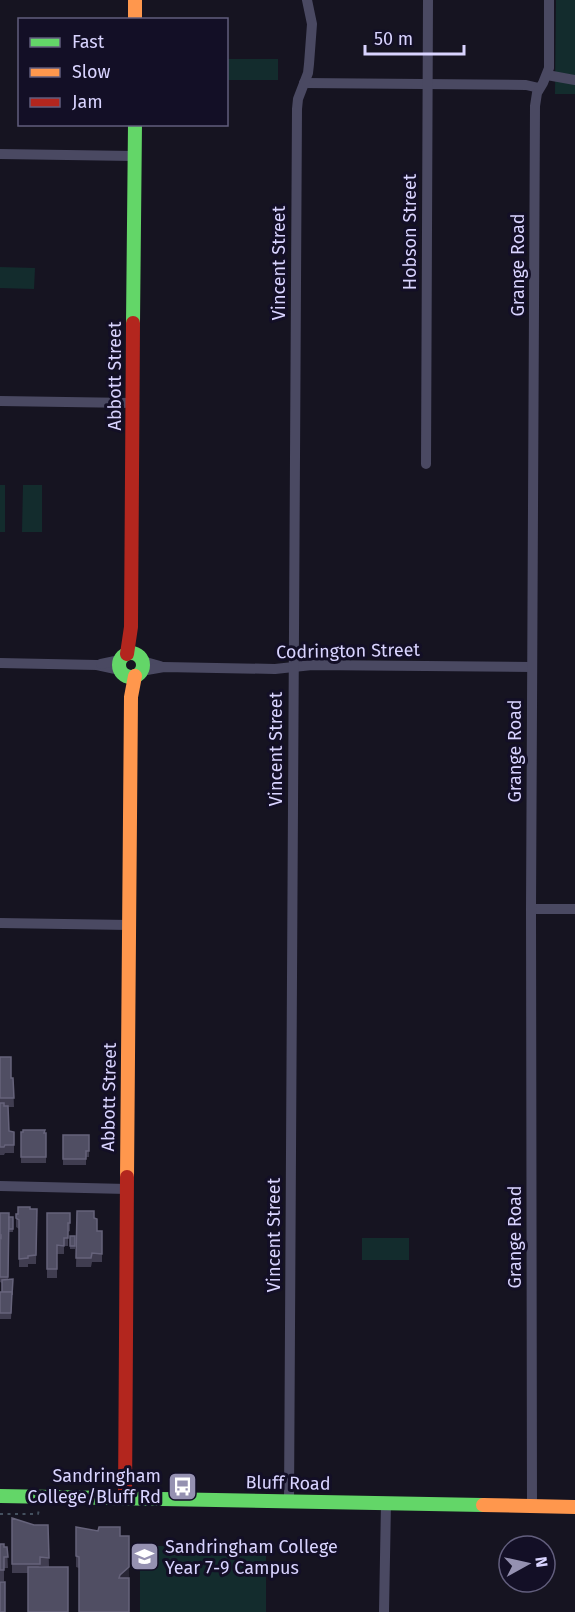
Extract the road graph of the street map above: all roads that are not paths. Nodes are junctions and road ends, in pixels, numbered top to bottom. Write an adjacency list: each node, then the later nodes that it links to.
1 (135, 0): 5 (street)
2 (307, 0): 8 (street, Vincent Street)
3 (428, 0): 9 (street, Hobson Street)
4 (549, 0): 6 (street, Grange Road)
5 (135, 18)
6 (547, 75): 7 (street); 10 (street, Grange Road)
7 (575, 80)
8 (304, 83): 9 (street); 19 (street, Vincent Street)
9 (428, 84): 10 (street); 16 (street, Hobson Street)
10 (539, 88): 20 (street, Grange Road)
11 (135, 126): 13 (street, Abbott Street)
12 (0, 154): 13 (street)
13 (134, 156): 15 (street, Abbott Street)
14 (0, 401): 15 (street)
15 (132, 404): 18 (street, Abbott Street)
16 (426, 464)
17 (0, 663): 18 (street, Codrington Street)
18 (131, 665): 19 (street, Codrington Street); 24 (street, Abbott Street)
19 (293, 667): 20 (street, Codrington Street); 29 (street, Vincent Street)
20 (532, 668): 21 (street, Grange Road)
21 (531, 909): 22 (street); 31 (street, Grange Road)
22 (575, 909)
23 (0, 923): 24 (street)
24 (129, 925): 26 (street, Abbott Street)
25 (0, 1186): 26 (street)
26 (127, 1189): 28 (street, Abbott Street)
27 (0, 1496): 28 (street, Bluff Road)
28 (125, 1498): 29 (street, Bluff Road)
29 (290, 1501): 30 (street, Bluff Road)
30 (386, 1503): 31 (street, Bluff Road); 33 (street)
31 (532, 1506): 32 (street, Bluff Road)
32 (575, 1507)
33 (384, 1612)

